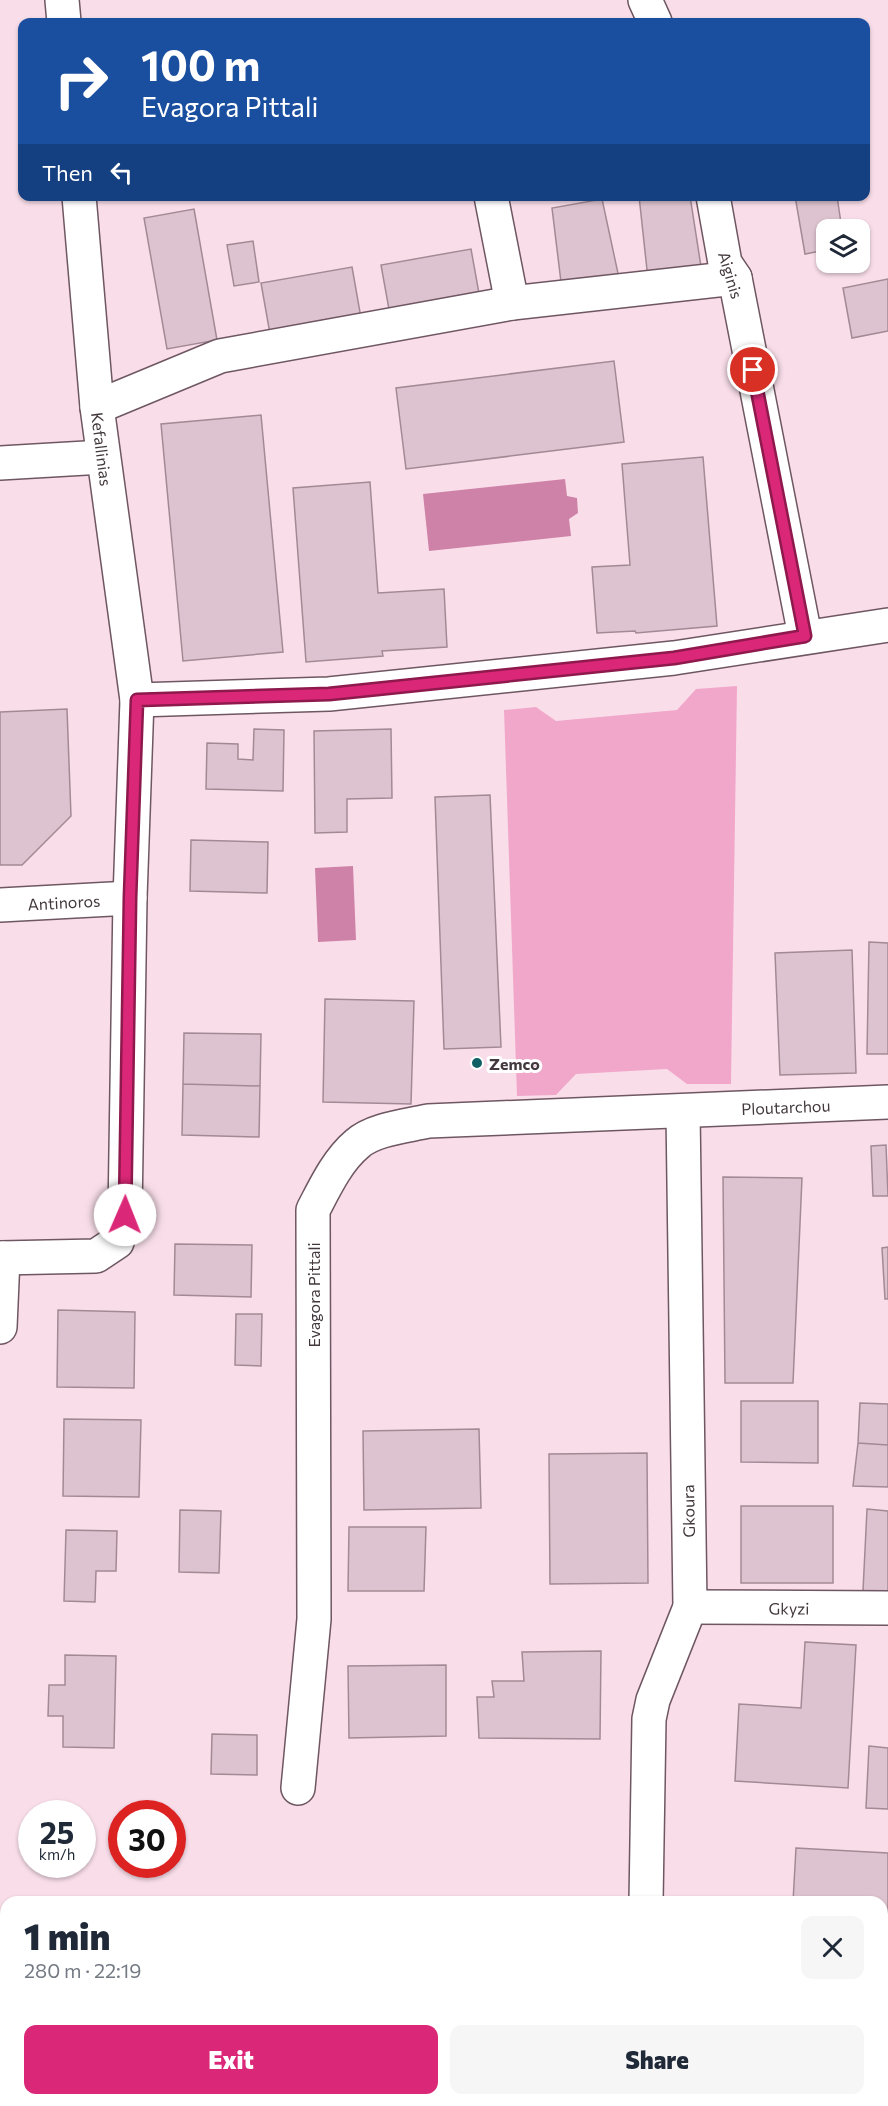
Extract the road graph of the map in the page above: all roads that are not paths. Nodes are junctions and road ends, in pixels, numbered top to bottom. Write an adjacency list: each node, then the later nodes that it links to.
1 (62, 0): 3 (street)
2 (645, 0): 4 (street)
3 (64, 18)
4 (653, 18)
5 (79, 201): 10 (street, Kefallinias)
6 (492, 201): 9 (street)
7 (714, 201): 8 (street, Aiginis)
8 (735, 278): 9 (street); 14 (street, Aiginis)
9 (512, 303): 10 (street)
10 (97, 407): 11 (street, Kefallinias)
11 (103, 457): 12 (street); 15 (street, Kefallinias)
12 (0, 463)
13 (888, 626): 14 (street)
14 (805, 636): 15 (street)
15 (137, 700): 16 (street, Kefallinias)
16 (130, 898): 17 (street, Antinoros); 20 (street, Kefallinias)
17 (0, 905)
18 (888, 1102): 19 (street, Ploutarchou)
19 (682, 1112): 22 (street, Gkoura); 24 (street, Evagora Pittali)
20 (2, 1258): 21 (street)
21 (0, 1327)
22 (690, 1607): 23 (street, Gkyzi); 25 (street, Gkoura)
23 (888, 1608)
24 (298, 1788)
25 (646, 1896)

